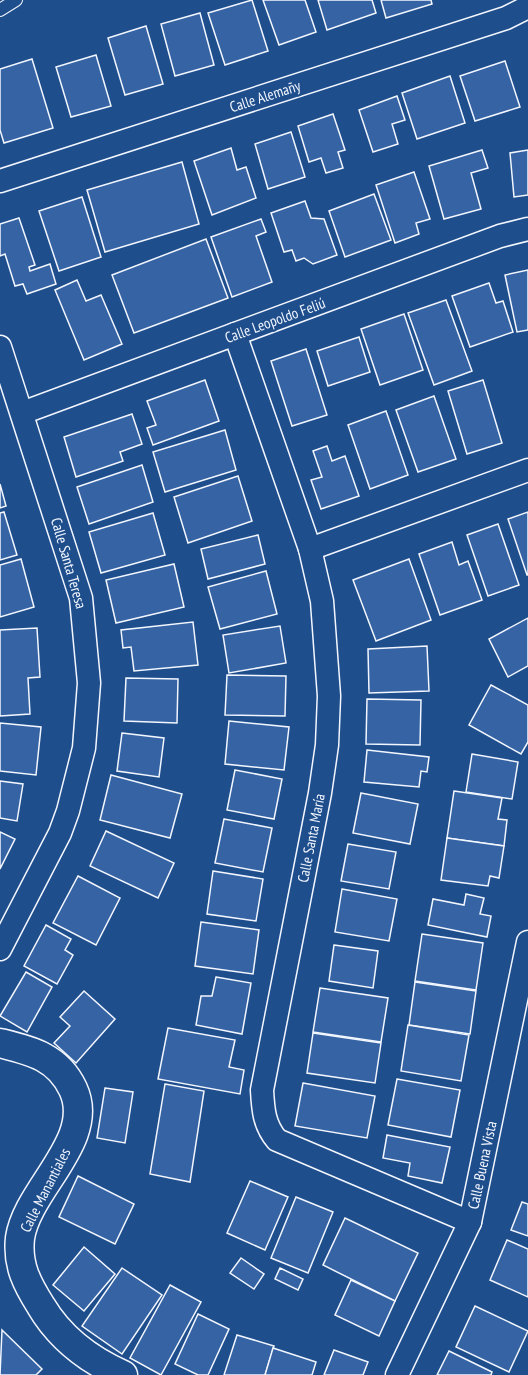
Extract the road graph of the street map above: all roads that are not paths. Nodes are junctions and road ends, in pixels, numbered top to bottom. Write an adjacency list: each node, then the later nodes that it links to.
1 (16, 0): 3 (lane)
2 (528, 7): 4 (street, Calle Alemañy)
3 (0, 10)
4 (0, 181)
5 (528, 229): 6 (street, Calle Leopoldo Feliú)
6 (235, 334): 8 (street, Calle Leopoldo Feliú); 10 (street, Calle Santa María)
7 (0, 347): 8 (street, Calle Santa Teresa)
8 (22, 413): 12 (street, Calle Santa Teresa)
9 (528, 470): 10 (street)
10 (310, 549): 14 (street, Calle Santa María)
11 (528, 942): 14 (street, Calle Buena Vista)
12 (0, 949)
13 (0, 1042): 15 (street, Calle Manantiales)
14 (470, 1222): 16 (street, Calle Buena Vista)
15 (123, 1375)
16 (397, 1375)

